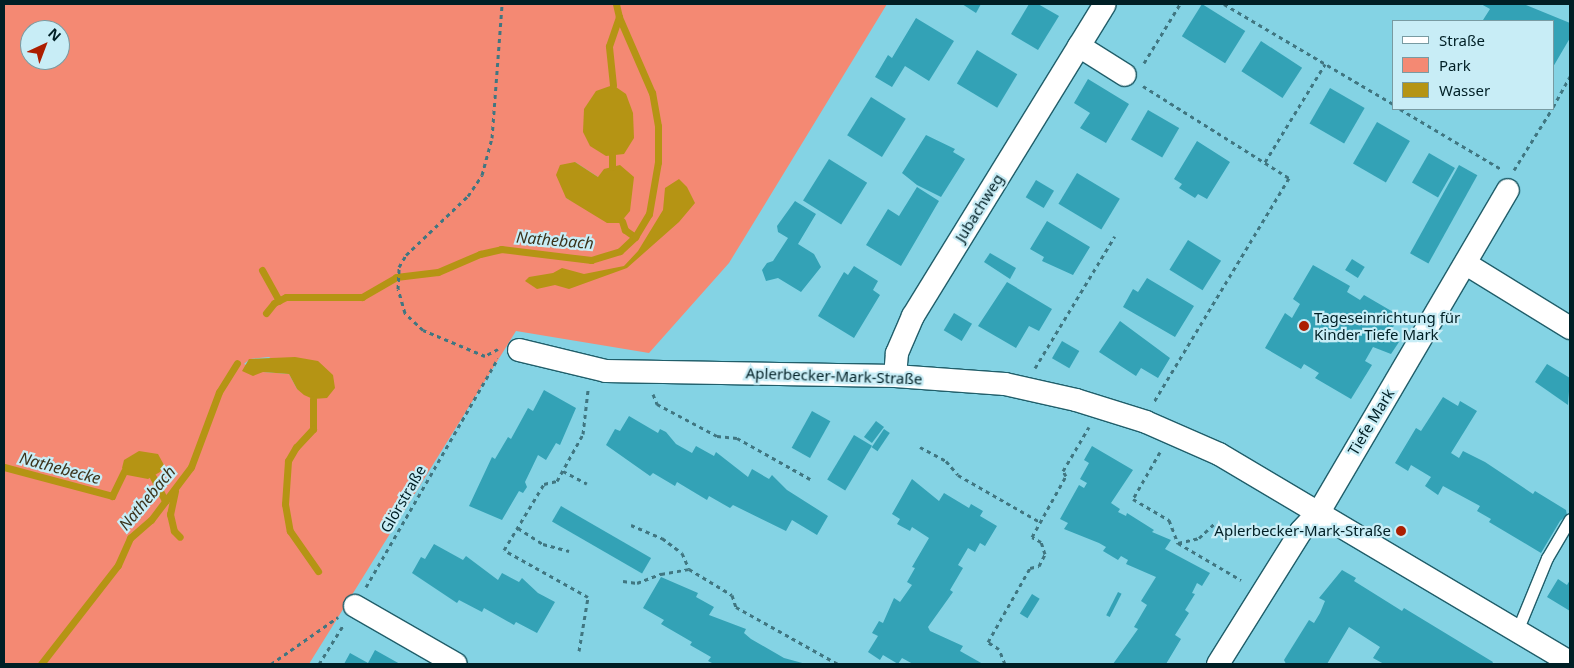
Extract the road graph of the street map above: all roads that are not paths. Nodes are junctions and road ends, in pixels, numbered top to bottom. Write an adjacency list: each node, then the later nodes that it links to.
1 (1104, 5): 2 (street, Jubachweg)
2 (1079, 46): 3 (street); 8 (street, Jubachweg)
3 (1129, 78)
4 (1508, 190): 5 (street, Tiefe Mark)
5 (1466, 264): 6 (street); 9 (street, Tiefe Mark)
6 (1570, 328)
7 (512, 347): 8 (street, Aplerbecker-Mark-Straße)
8 (895, 376): 9 (street, Aplerbecker-Mark-Straße)
9 (1318, 512): 12 (street, Aplerbecker-Mark-Straße); 15 (street, Tiefe Mark)
10 (1570, 519): 12 (lane)
11 (355, 606): 14 (street)
12 (1517, 631): 13 (street, Aplerbecker-Mark-Straße)
13 (1570, 662)
14 (456, 664)
15 (1218, 664)

